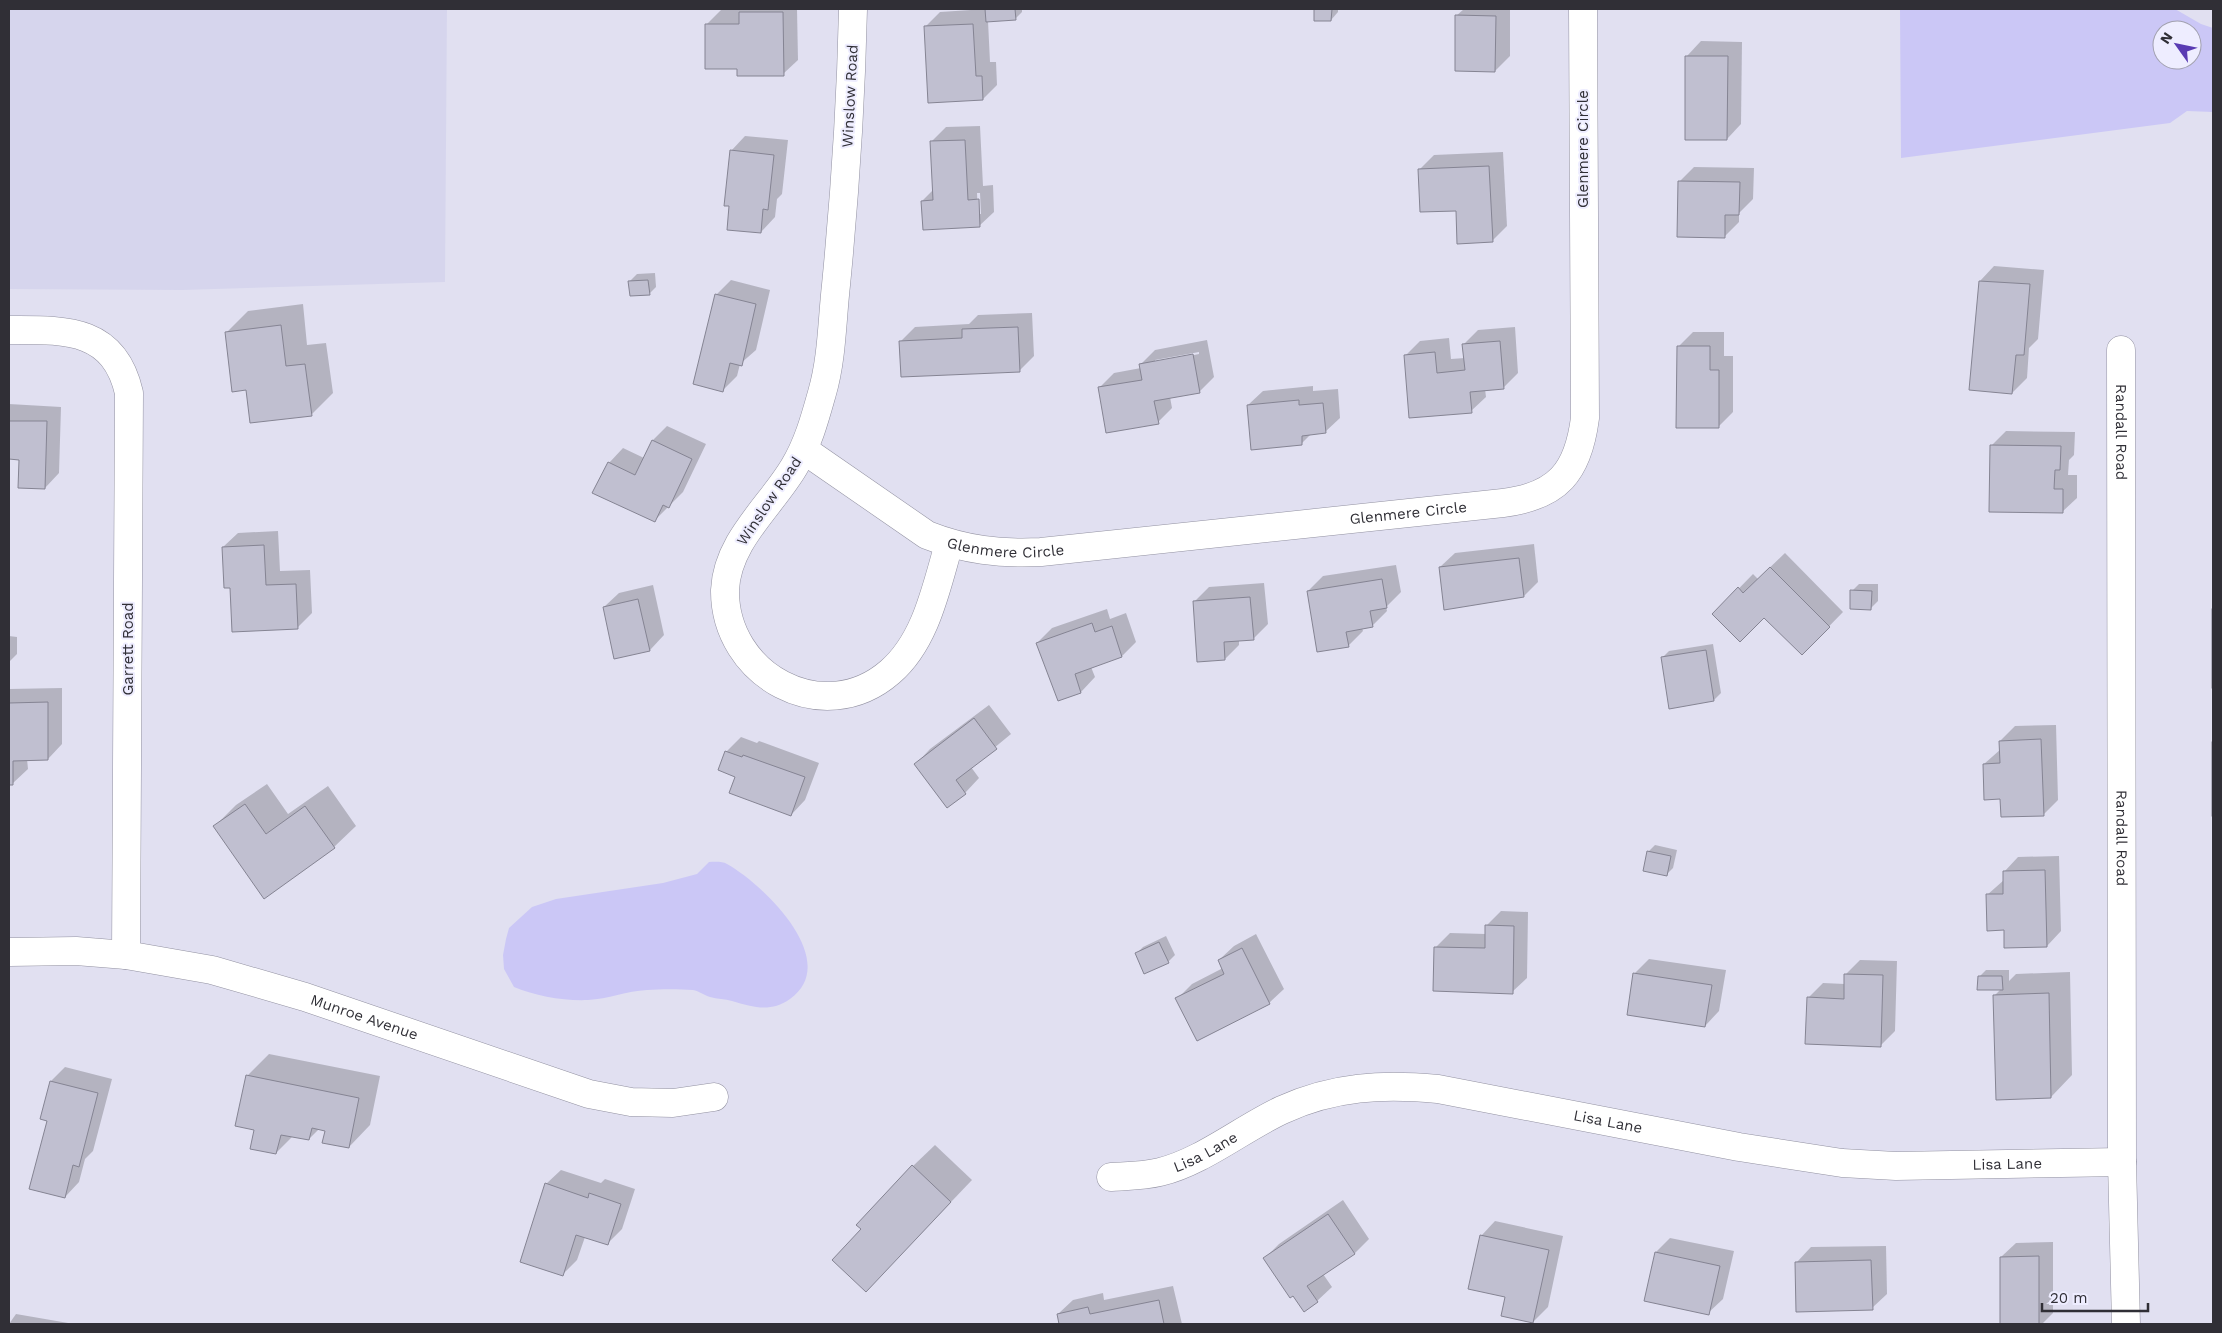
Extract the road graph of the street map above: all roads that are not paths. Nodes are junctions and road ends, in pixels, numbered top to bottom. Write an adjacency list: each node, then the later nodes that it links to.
1 (853, 9): 5 (street, Winslow Road)
2 (1583, 9): 6 (street, Glenmere Circle)
3 (9, 330): 8 (street, Garrett Road)
4 (2121, 350): 10 (street, Randall Road)
5 (804, 450): 6 (street, Glenmere Circle); 6 (street, Winslow Road)
6 (950, 544)
7 (9, 952): 8 (street, Munroe Avenue)
8 (126, 955): 9 (street, Munroe Avenue)
9 (714, 1097)
10 (2122, 1162): 11 (street, Lisa Lane); 12 (street, Randall Road)
11 (1111, 1177)
12 (2126, 1324)

